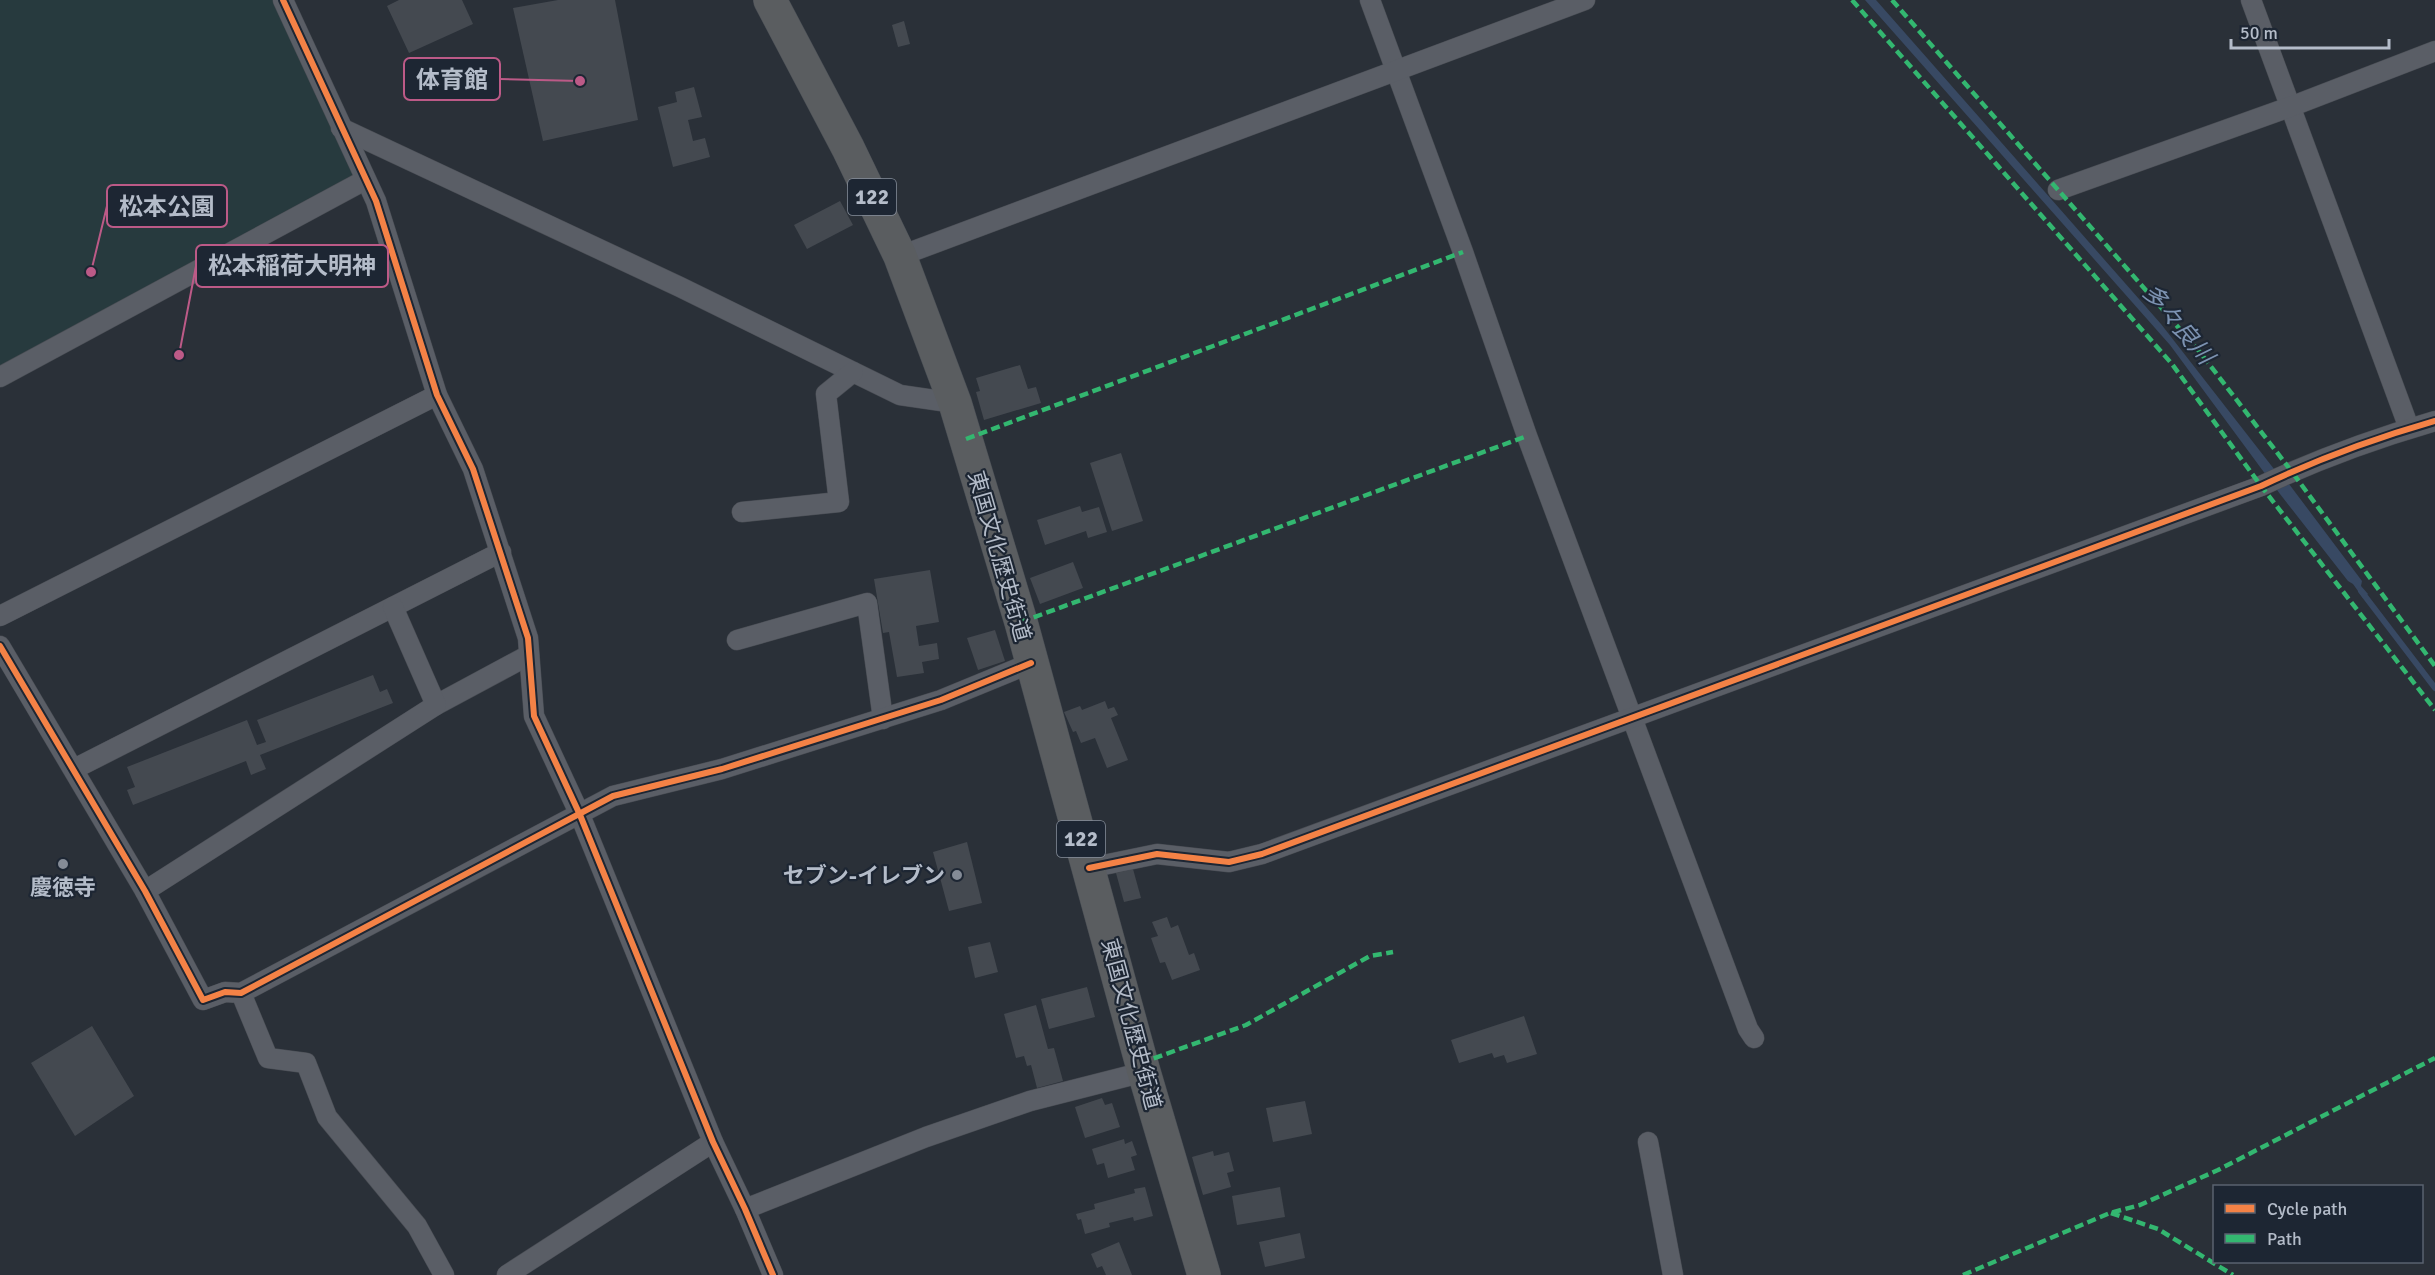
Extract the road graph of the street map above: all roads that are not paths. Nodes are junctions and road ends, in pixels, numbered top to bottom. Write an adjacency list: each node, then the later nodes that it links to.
1 (283, 0): 9 (street)
2 (770, 0): 12 (highway, 東国文化歴史街道 / 122)
3 (1370, 0): 7 (street)
4 (1585, 0): 7 (street)
5 (2251, 0): 8 (street)
6 (2435, 51): 8 (street)
7 (1396, 72): 12 (street); 28 (street)
8 (2290, 107): 11 (street); 18 (street)
9 (341, 128): 10 (street); 13 (street)
10 (365, 180): 14 (street); 15 (street)
11 (2058, 190)
12 (900, 256): 16 (highway, 東国文化歴史街道 / 122)
13 (853, 372): 16 (street); 19 (street)
14 (0, 377)
15 (437, 395): 20 (street); 22 (street)
16 (955, 403): 26 (highway, 東国文化歴史街道 / 122)
17 (2435, 421): 18 (street)
18 (2409, 428): 28 (street)
19 (742, 512)
20 (501, 552): 21 (street); 25 (street)
21 (393, 607): 27 (street); 30 (street)
22 (0, 616)
23 (737, 640): 29 (street)
24 (0, 646): 30 (street)
25 (529, 655): 27 (street); 31 (street)
26 (1031, 663): 29 (street); 32 (highway, 東国文化歴史街道 / 122)
27 (436, 705): 33 (street)
28 (1632, 716): 32 (street); 35 (street)
29 (883, 719): 31 (street)
30 (74, 769): 33 (street)
31 (580, 814): 34 (street); 37 (street)
32 (1089, 868): 36 (highway, 東国文化歴史街道 / 122)
33 (145, 891): 34 (street)
34 (241, 993): 40 (street)
35 (1754, 1038)
36 (1144, 1072): 39 (street); 43 (highway, 東国文化歴史街道 / 122)
37 (713, 1142): 39 (street); 41 (street)
38 (1648, 1142): 44 (street)
39 (745, 1209): 42 (street)
40 (444, 1275)
41 (507, 1275)
42 (773, 1275)
43 (1204, 1275)
44 (1673, 1275)

